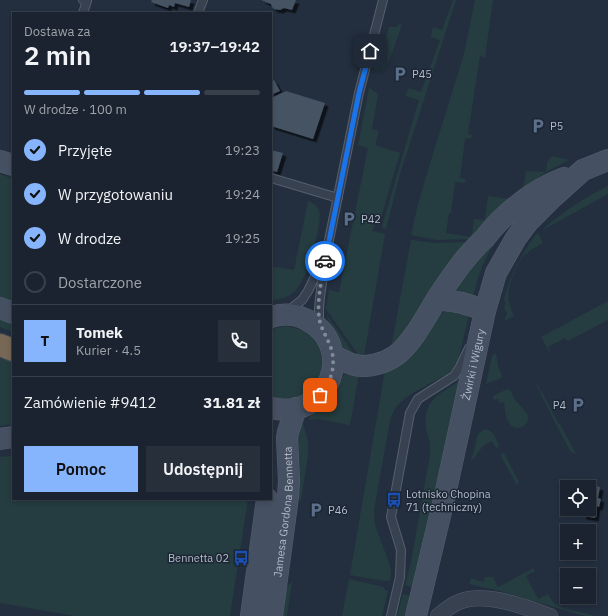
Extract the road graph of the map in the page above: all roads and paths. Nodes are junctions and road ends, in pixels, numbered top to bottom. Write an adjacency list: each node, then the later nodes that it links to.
1 (83, 0): 4 (lane)
2 (203, 0): 5 (lane)
3 (384, 0): 11 (lane)
4 (83, 12)
5 (198, 12)
6 (608, 160): 9 (street, Żwirki i Wigury)
7 (0, 161): 8 (street)
8 (12, 165)
9 (583, 170): 13 (street); 17 (street, Żwirki i Wigury)
10 (272, 178): 11 (lane)
11 (338, 198): 12 (lane)
12 (326, 255): 16 (lane); 18 (lane)
13 (437, 300): 17 (street); 21 (street)
14 (0, 308): 15 (street)
15 (12, 313)
16 (277, 316): 18 (street)
17 (484, 318): 29 (lane); 30 (street, Żwirki i Wigury)
18 (324, 334): 21 (street)
19 (0, 345): 20 (highway)
20 (12, 350)
21 (333, 355): 23 (street)
22 (272, 408): 23 (street)
23 (296, 408): 28 (street, Jamesa Gordona Bennetta)
24 (12, 437): 25 (street)
25 (0, 439)
26 (267, 500): 27 (street, Jamesa Gordona Bennetta)
27 (251, 616)
28 (272, 616)
29 (391, 616)
30 (416, 616)
31 (438, 616): 32 (street)
32 (550, 616)

